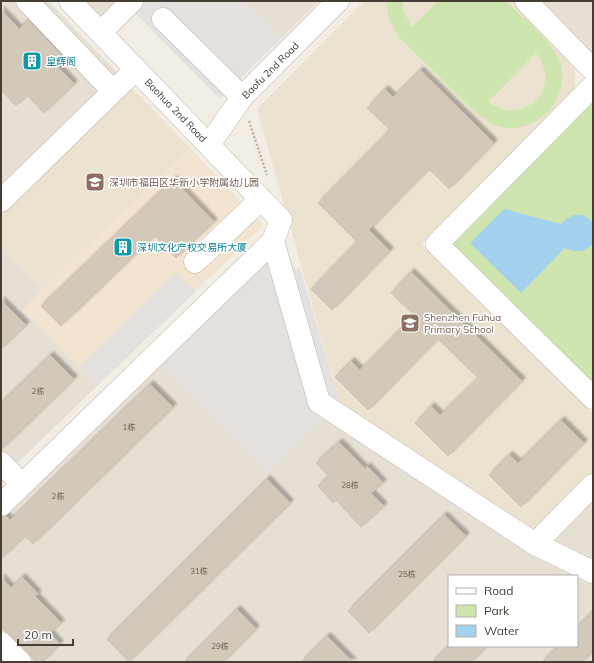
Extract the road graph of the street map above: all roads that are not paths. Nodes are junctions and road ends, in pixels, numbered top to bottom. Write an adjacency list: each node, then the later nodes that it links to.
1 (27, 1): 11 (street)
2 (70, 1): 8 (street, Baohua 2nd Road)
3 (132, 1): 7 (street)
4 (338, 1): 12 (street, Baofu 2nd Road)
5 (526, 1): 9 (street)
6 (163, 19): 12 (street)
7 (108, 25)
8 (136, 69): 11 (street); 13 (street, Baohua 2nd Road)
9 (593, 70)
10 (593, 86): 18 (street)
11 (113, 91): 15 (street)
12 (242, 97): 13 (street, Baofu 2nd Road)
13 (209, 144): 14 (street, Baohua 2nd Road)
14 (261, 199): 16 (street, Baohua 2nd Road); 17 (street)
15 (1, 201)
16 (273, 241): 20 (street); 21 (street)
17 (195, 262)
18 (593, 398)
19 (593, 485): 21 (street)
20 (1, 506)
21 (535, 544): 22 (street)
22 (593, 572)
23 (1, 643): 24 (street)
24 (20, 662)

